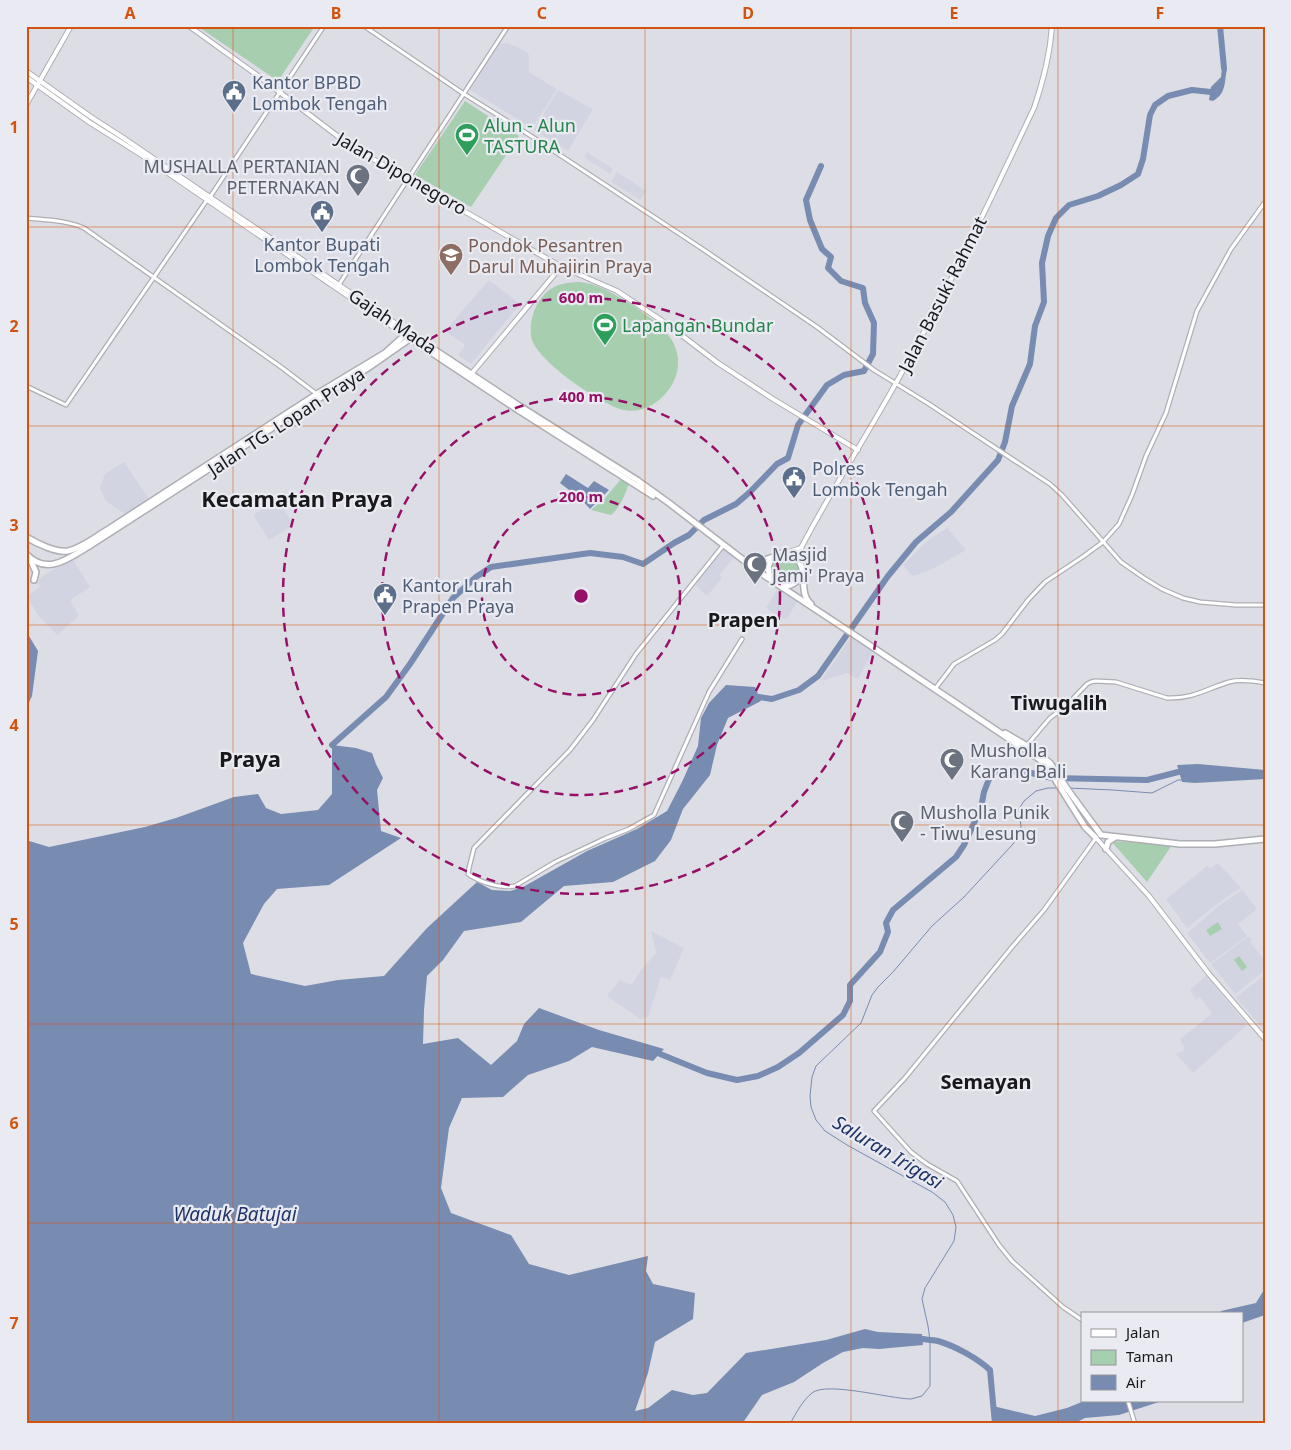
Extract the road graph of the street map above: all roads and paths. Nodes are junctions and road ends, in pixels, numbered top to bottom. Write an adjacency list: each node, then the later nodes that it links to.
1 (71, 26): 9 (main road)
2 (189, 26): 10 (main road, Jalan Diponegoro)
3 (324, 26): 10 (street)
4 (364, 26): 11 (street)
5 (508, 26): 11 (street)
6 (1052, 26): 23 (main road, Jalan Basuki Rahmat)
7 (26, 71): 9 (main road)
8 (26, 77): 9 (main road)
9 (39, 83): 12 (main road); 14 (main road, Gajah Mada)
10 (280, 93): 13 (main road, Jalan Diponegoro); 14 (street)
11 (464, 94): 13 (street); 23 (street)
12 (26, 105)
13 (407, 180): 17 (main road, Jalan Diponegoro); 19 (street)
14 (208, 199): 18 (street); 19 (main road, Gajah Mada)
15 (1265, 202): 30 (street)
16 (26, 218): 18 (street)
17 (560, 266): 22 (main road); 26 (main road, Jalan Diponegoro)
18 (154, 278): 24 (street); 25 (street)
19 (337, 287): 20 (main road, Gajah Mada)
20 (407, 334): 21 (highway, Gajah Mada); 25 (highway, Jalan TG. Lopan Praya)
21 (412, 338): 22 (highway, Gajah Mada); 25 (highway, Jalan TG. Lopan Praya); 27 (highway, Gajah Mada)
22 (472, 374): 27 (highway, Gajah Mada)
23 (895, 384): 26 (main road, Jalan Basuki Rahmat); 30 (street)
24 (26, 386)
25 (319, 395): 29 (highway, Jalan TG. Lopan Praya); 34 (highway, Jalan TG. Lopan Praya)
26 (858, 450): 32 (main road, Jalan Basuki Rahmat)
27 (692, 523): 28 (highway)
28 (700, 529): 31 (highway); 35 (highway)
29 (26, 537)
30 (1103, 542): 41 (street); 45 (street)
31 (722, 547): 39 (highway); 43 (street)
32 (801, 548): 33 (main road); 36 (main road)
33 (786, 553): 35 (highway); 36 (highway)
34 (28, 555): 38 (highway)
35 (773, 558): 39 (highway)
36 (800, 563): 37 (highway)
37 (802, 573): 40 (highway); 42 (highway)
38 (34, 580)
39 (773, 581): 40 (highway)
40 (779, 586): 42 (highway)
41 (1265, 605)
42 (846, 628): 45 (highway)
43 (742, 639)
44 (1265, 683): 46 (street)
45 (935, 688): 46 (highway); 47 (highway)
46 (1027, 745): 47 (highway)
47 (1050, 767): 48 (highway); 49 (highway)
48 (1114, 837): 50 (highway); 51 (highway)
49 (1096, 838): 51 (main road); 53 (street)
50 (1265, 839)
51 (1106, 849): 52 (main road)
52 (1265, 1039)
53 (1081, 1319)
54 (1128, 1402): 55 (street)
55 (1134, 1424)

